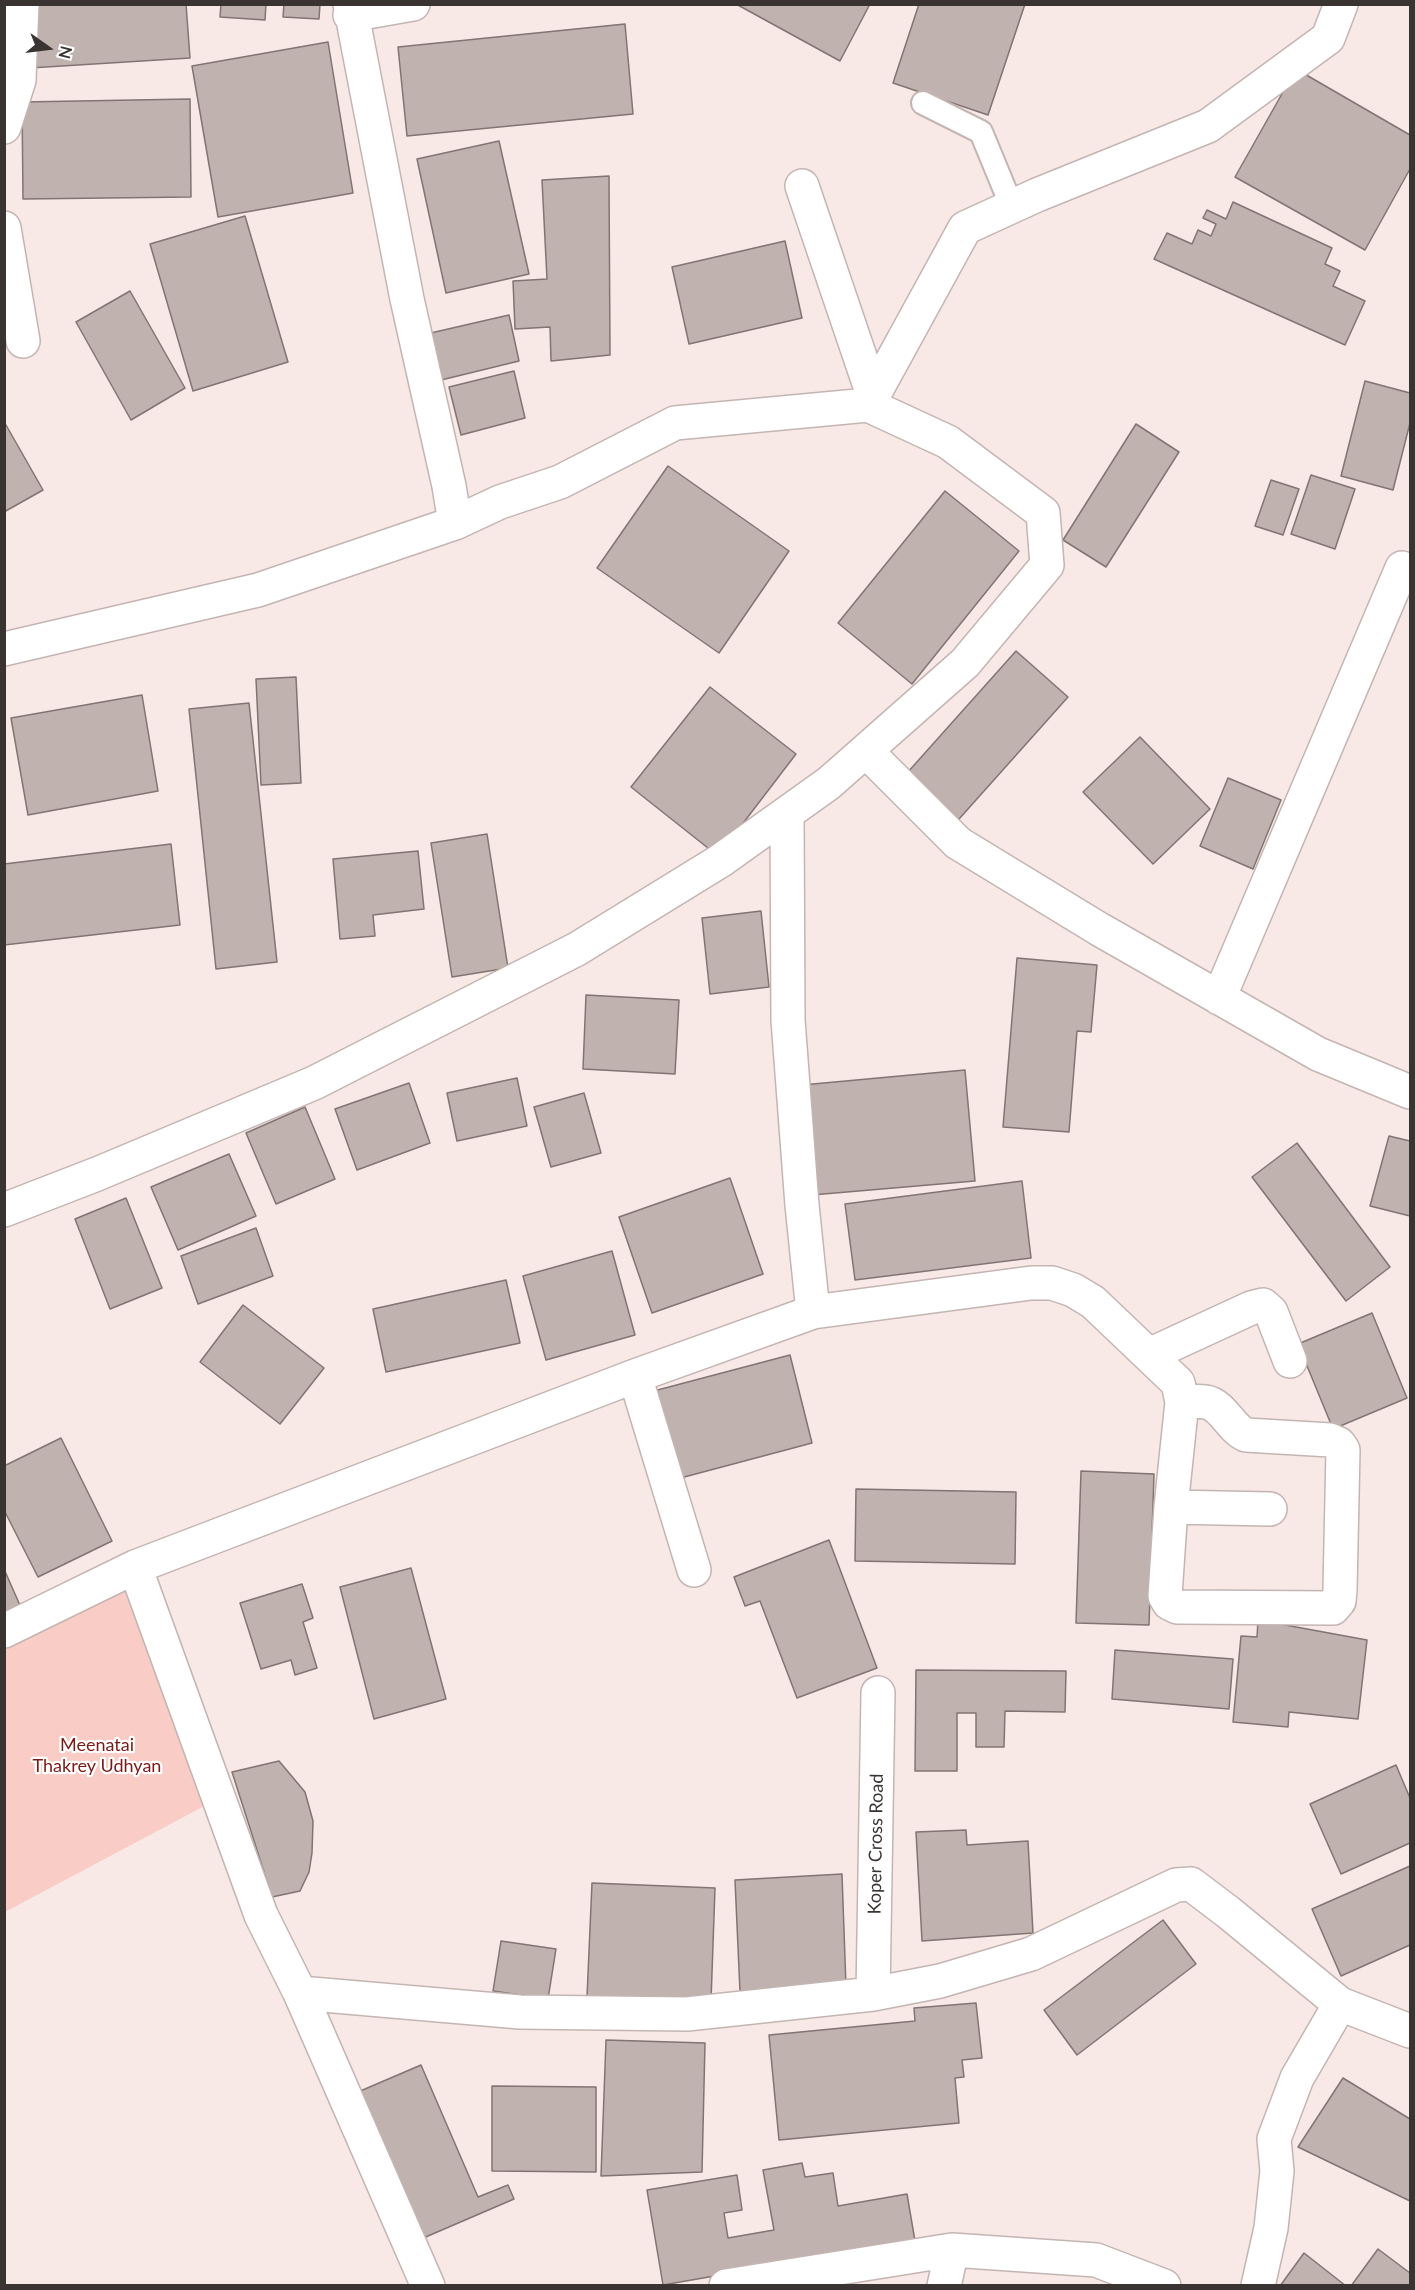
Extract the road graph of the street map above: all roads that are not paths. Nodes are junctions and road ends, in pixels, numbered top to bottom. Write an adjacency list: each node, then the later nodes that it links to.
1 (22, 4): 6 (street)
2 (413, 4): 4 (street)
3 (1341, 4): 8 (street)
4 (350, 10): 12 (street)
5 (923, 103): 8 (lane)
6 (4, 127)
7 (802, 186): 11 (street)
8 (1011, 207): 11 (street)
9 (4, 228): 10 (street)
10 (23, 341)
11 (871, 400): 12 (street); 15 (street)
12 (455, 523): 14 (street)
13 (1402, 568): 17 (street)
14 (4, 649)
15 (866, 751): 16 (street); 17 (street)
16 (787, 814): 19 (street); 20 (street)
17 (1220, 998): 18 (street)
18 (1410, 1092)
19 (4, 1210)
20 (813, 1312): 21 (street); 23 (street)
21 (1149, 1356): 22 (street); 24 (street)
22 (1290, 1361)
23 (635, 1376): 27 (street); 28 (street)
24 (1182, 1402): 25 (street); 25 (street)
25 (1171, 1507): 26 (street)
26 (1270, 1509)
27 (135, 1567): 29 (street); 31 (street)
28 (694, 1570)
29 (4, 1631)
30 (878, 1693): 32 (street, Koper Cross Road)
31 (300, 1993): 32 (street); 36 (street)
32 (873, 1994): 33 (street)
33 (1340, 2004): 34 (street); 40 (street)
34 (1410, 2031)
35 (952, 2250): 37 (street); 38 (street); 39 (street)
36 (428, 2286)
37 (726, 2286)
38 (944, 2286)
39 (1164, 2286)
40 (1258, 2286)

